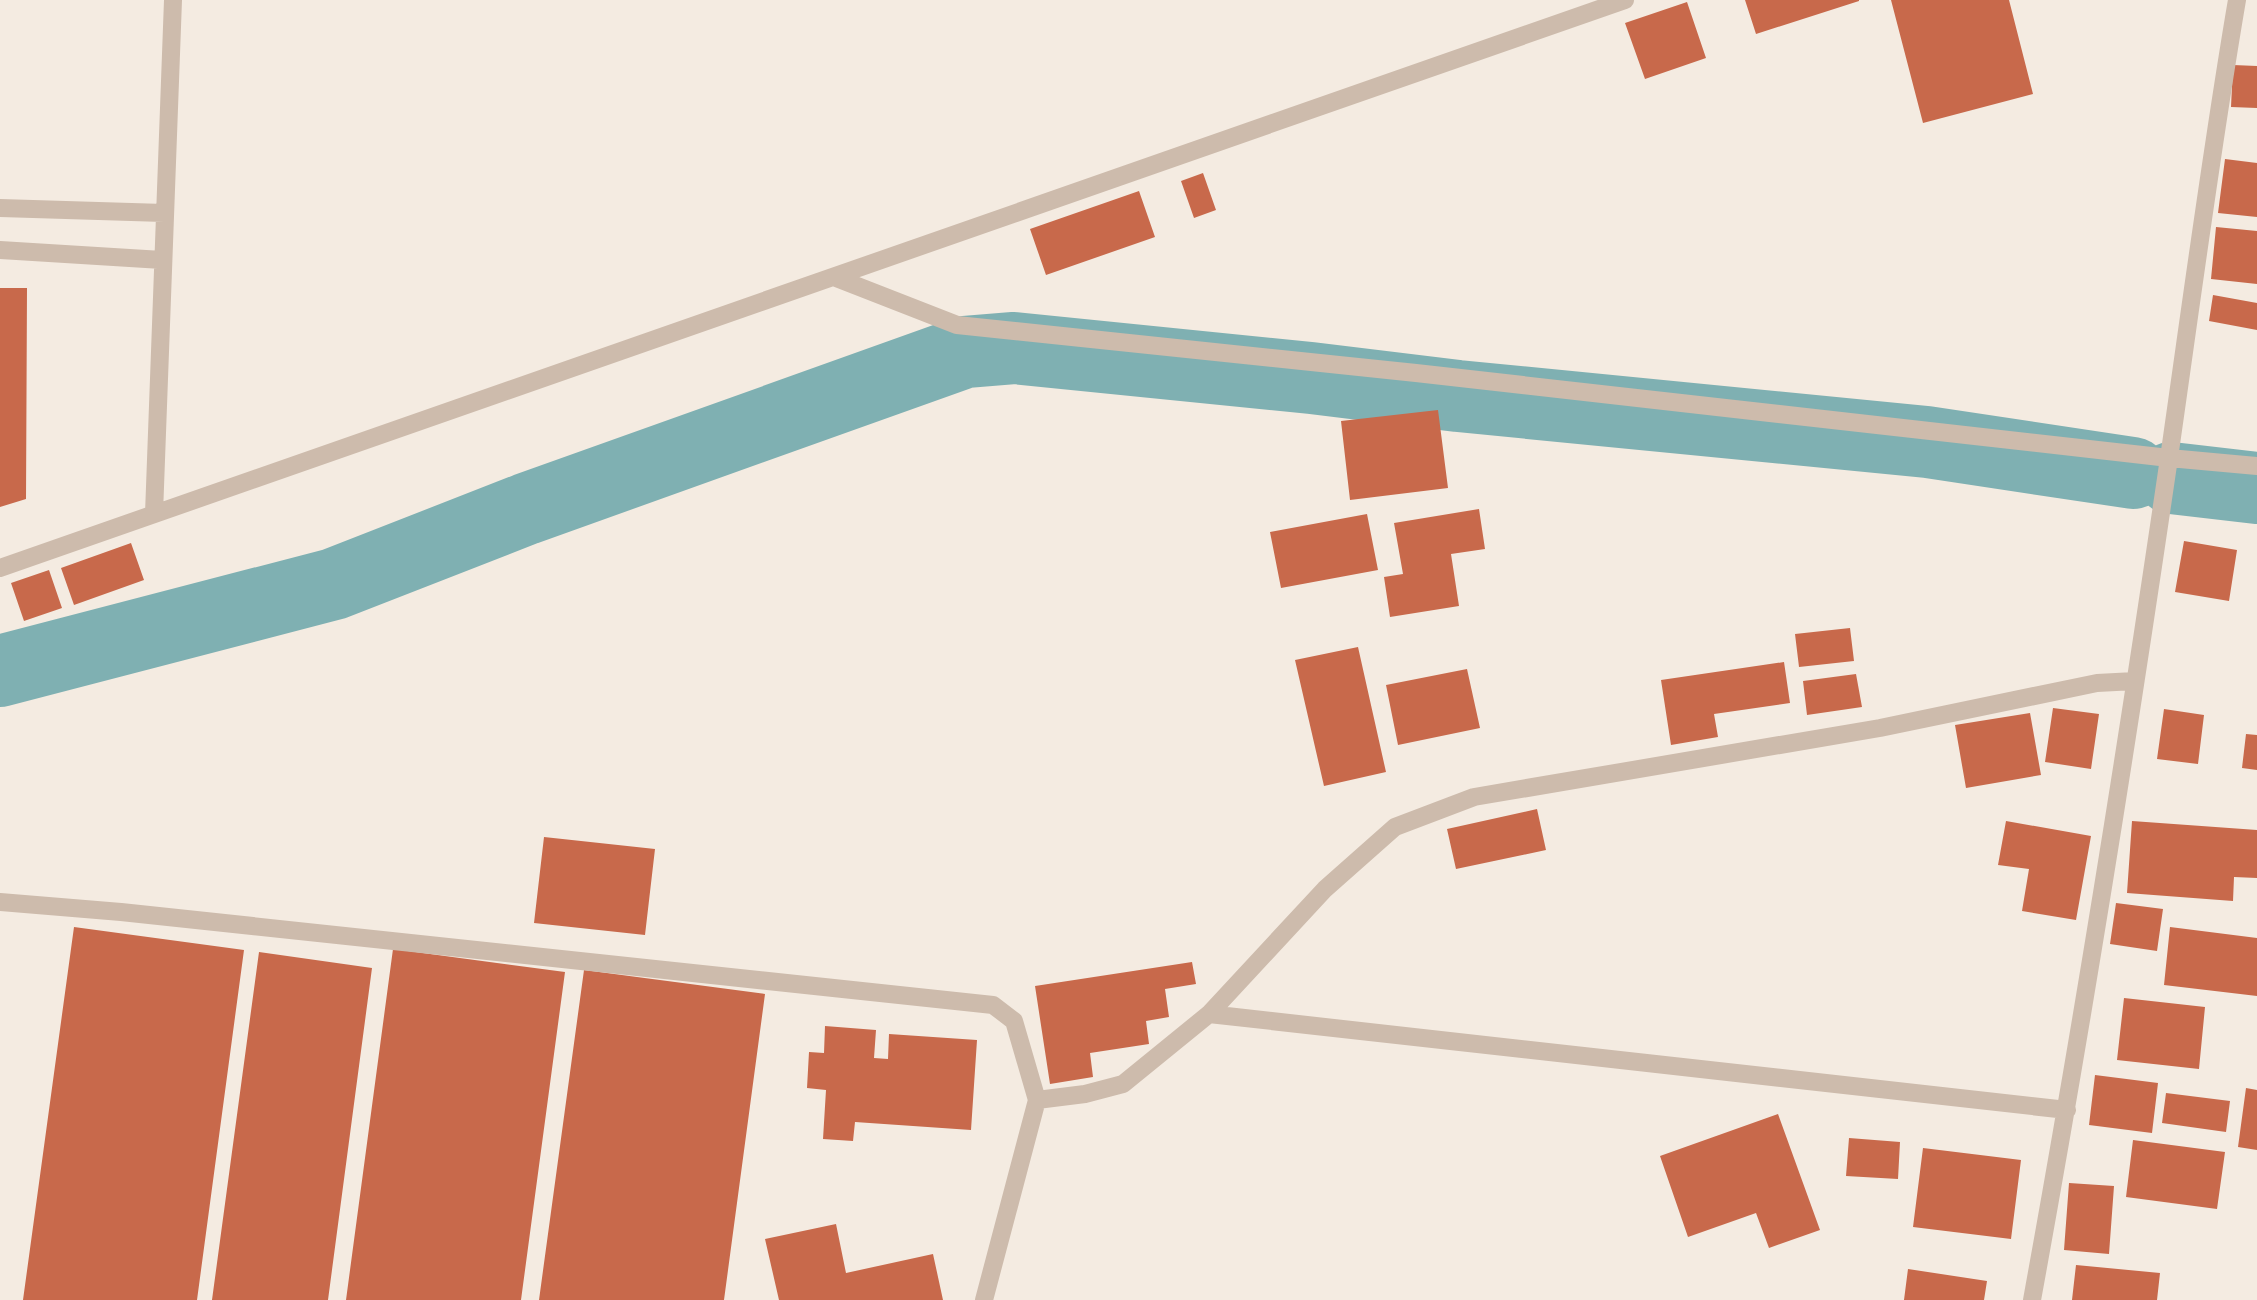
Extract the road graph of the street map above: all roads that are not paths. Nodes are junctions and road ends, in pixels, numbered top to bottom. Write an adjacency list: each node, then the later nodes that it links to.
1 (173, 0): 5 (street)
2 (1625, 0): 8 (street)
3 (2236, 0): 9 (street)
4 (0, 208): 5 (street)
5 (164, 213): 7 (street)
6 (0, 250): 7 (street)
7 (162, 260): 11 (street)
8 (834, 277): 9 (street); 11 (street)
9 (2169, 458): 10 (street); 13 (street)
10 (2257, 466)
11 (154, 514): 12 (street)
12 (0, 568)
13 (2135, 681): 15 (street); 17 (street)
14 (0, 902): 16 (street)
15 (1209, 1014): 16 (street); 17 (street)
16 (1037, 1100): 18 (street)
17 (2067, 1110): 19 (street)
18 (984, 1300)
19 (2032, 1300)

